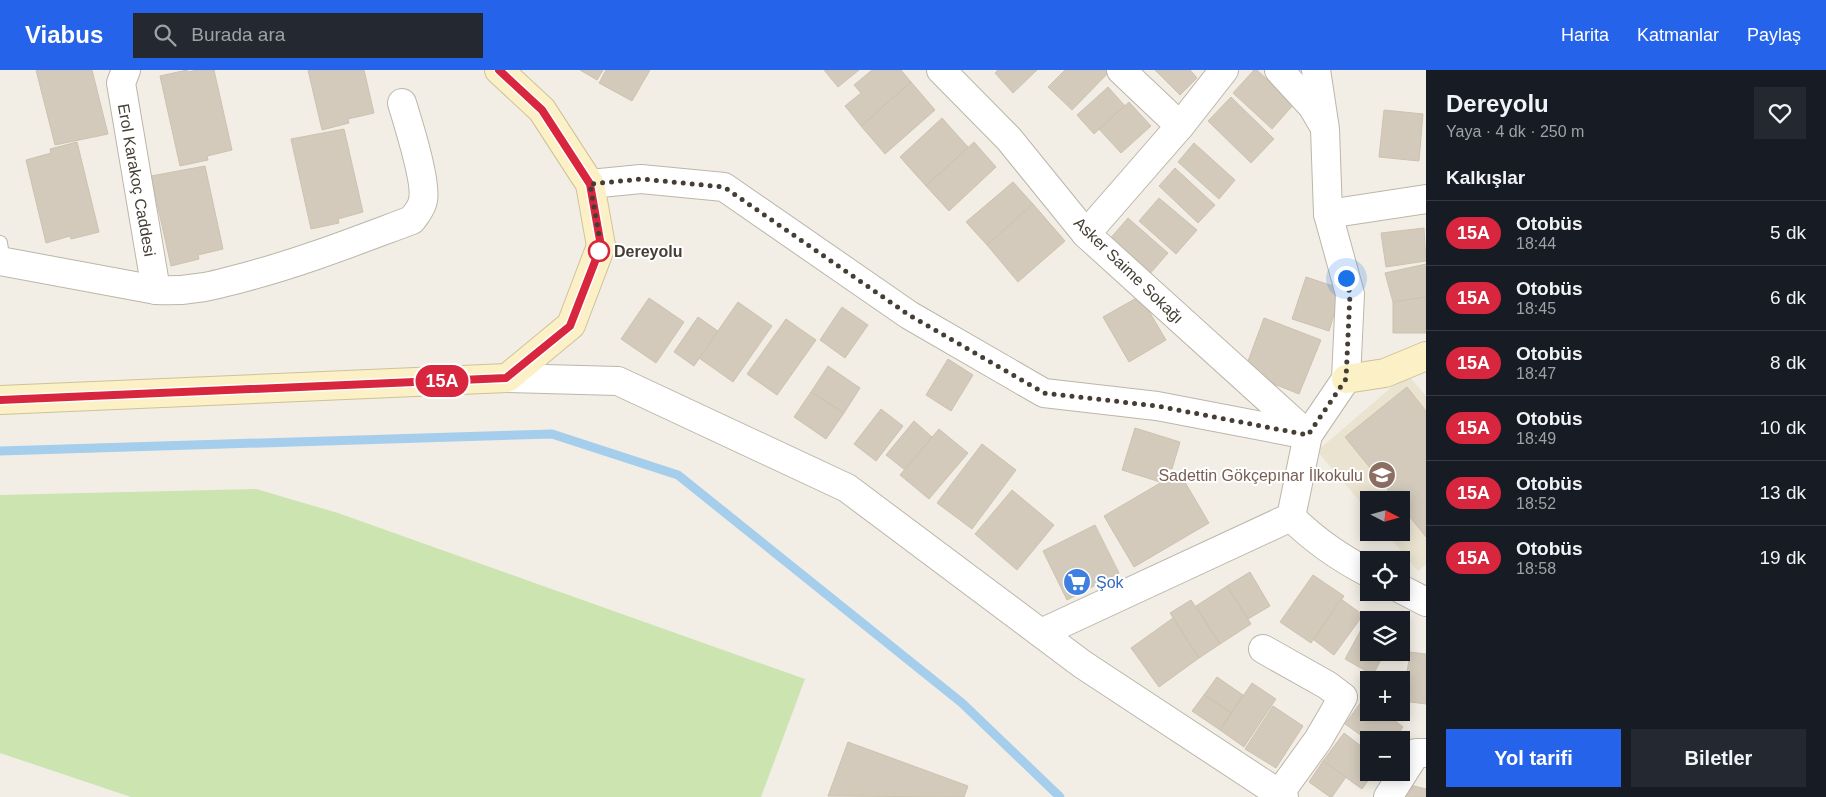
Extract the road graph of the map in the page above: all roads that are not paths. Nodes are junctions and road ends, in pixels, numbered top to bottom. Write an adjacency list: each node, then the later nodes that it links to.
1 (126, 70): 16 (street, Erol Karakoç Caddesi)
2 (499, 70): 11 (street)
3 (941, 70): 14 (street, Asker Saime Sokağı)
4 (1121, 70): 9 (street)
5 (1224, 70): 9 (street)
6 (1279, 70): 10 (street)
7 (1316, 70): 10 (street)
8 (402, 103): 16 (street)
9 (1180, 126): 14 (street)
10 (1325, 129): 13 (street)
11 (590, 184): 18 (street); 21 (street)
12 (1426, 199): 13 (street)
13 (1328, 214): 19 (street)
14 (1086, 234): 21 (street, Asker Saime Sokağı)
15 (1, 255): 16 (street)
16 (156, 290)
17 (1426, 356): 19 (street)
18 (506, 378): 20 (street); 26 (street)
19 (1346, 379): 21 (street)
20 (0, 400)
21 (1308, 435): 22 (street)
22 (1290, 517): 23 (street); 26 (street)
23 (1360, 568)
24 (1410, 594): 25 (street)
25 (1426, 602)
26 (1041, 633): 29 (street)
27 (1263, 649): 29 (street)
28 (1426, 753): 30 (street)
29 (1282, 795)
30 (1388, 797)

